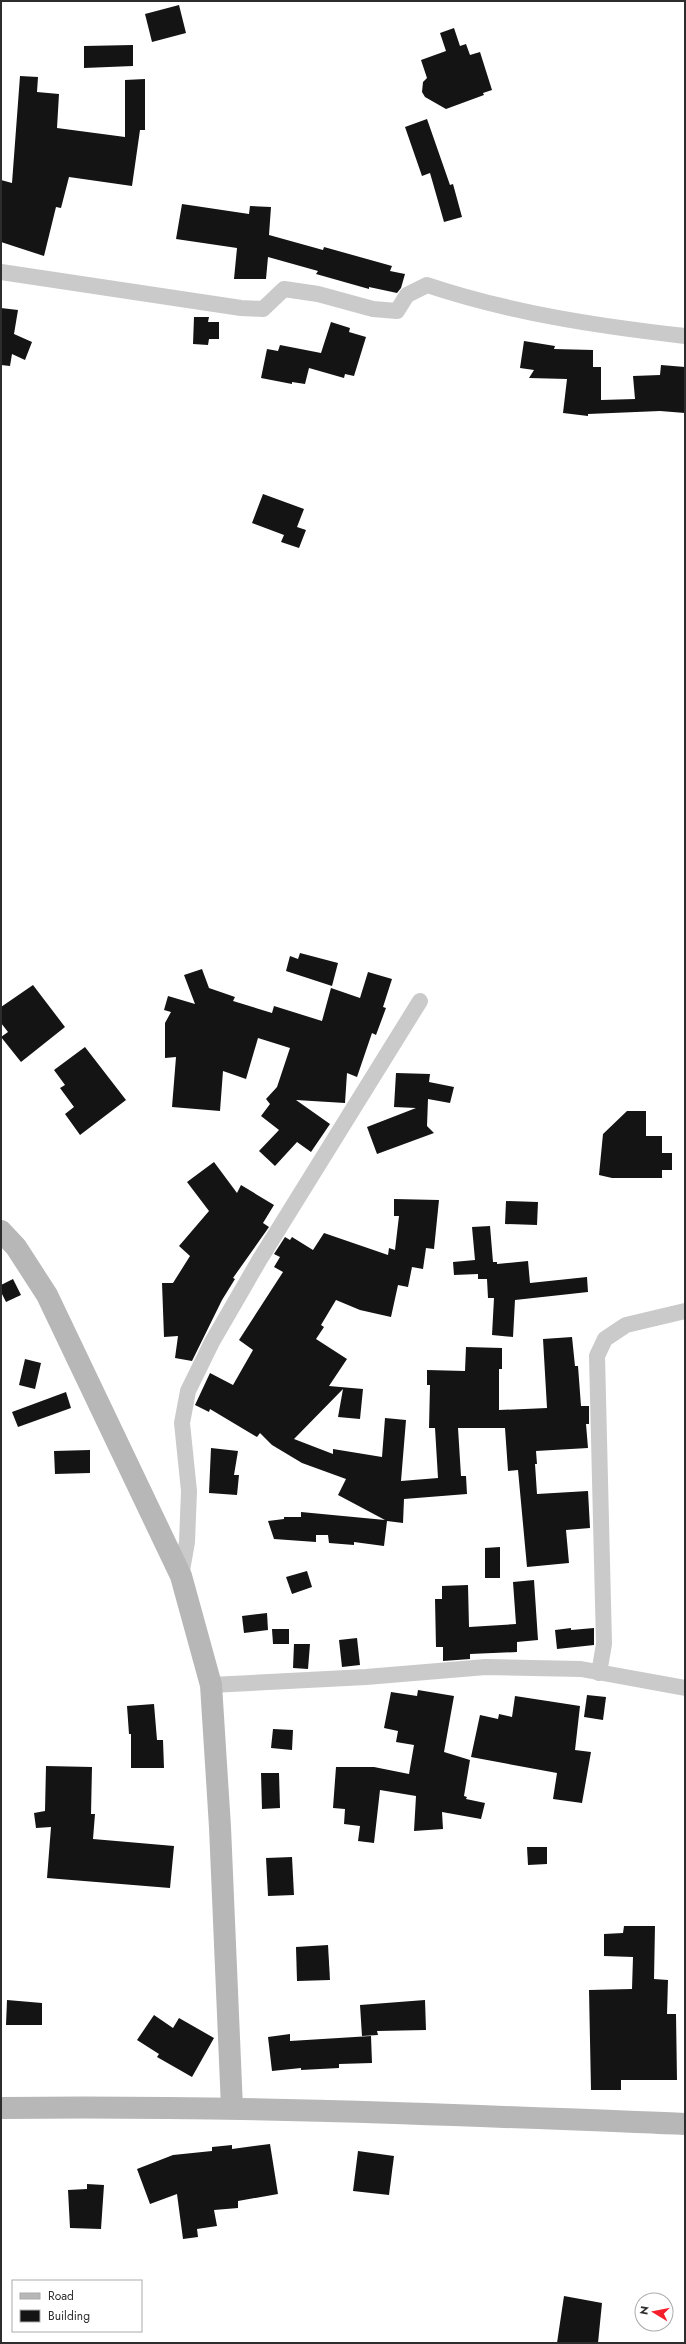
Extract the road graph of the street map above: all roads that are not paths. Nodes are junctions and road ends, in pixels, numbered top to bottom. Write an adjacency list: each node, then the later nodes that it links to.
1 (1, 272): 2 (street)
2 (685, 336)
3 (420, 1001): 6 (street)
4 (1, 1231): 6 (street)
5 (685, 1311): 7 (street)
6 (181, 1576): 8 (street)
7 (599, 1673): 8 (street); 9 (street)
8 (211, 1685): 11 (street)
9 (685, 1688)
10 (1, 2108): 11 (street)
11 (232, 2108): 12 (street)
12 (685, 2124)

